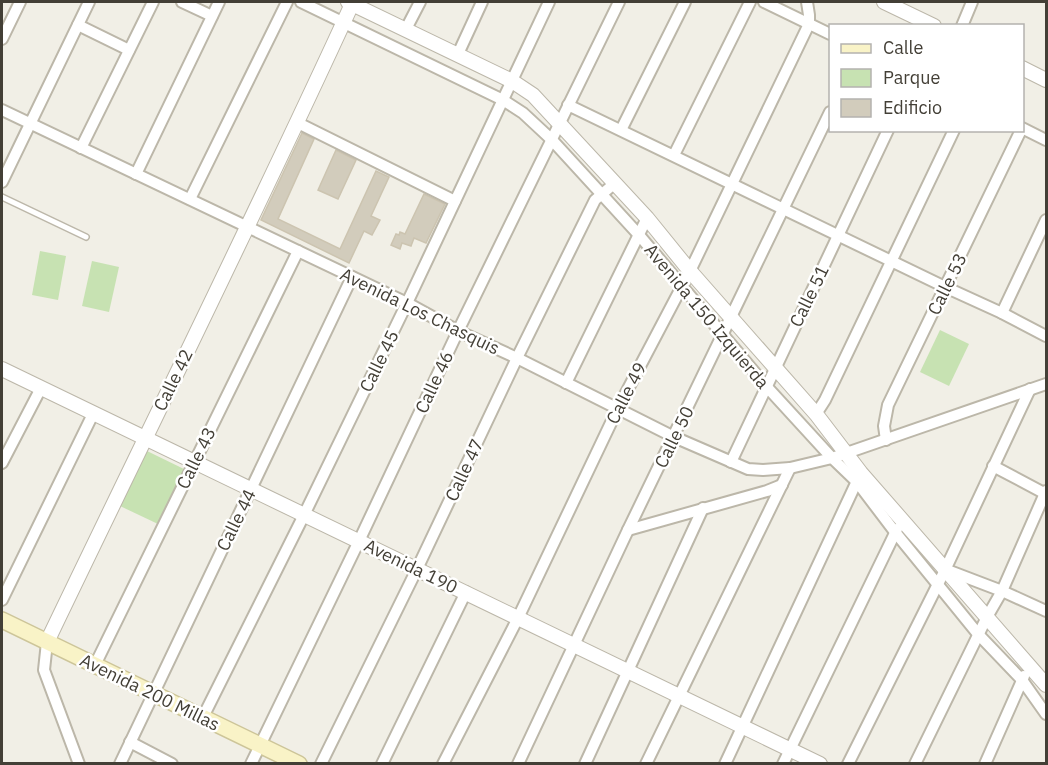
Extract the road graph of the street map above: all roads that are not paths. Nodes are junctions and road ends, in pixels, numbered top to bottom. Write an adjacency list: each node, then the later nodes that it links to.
1 (20, 2): 27 (street)
2 (89, 2): 24 (street)
3 (153, 2): 28 (street)
4 (182, 2): 19 (street)
5 (219, 2): 19 (street)
6 (287, 2): 55 (street)
7 (301, 2): 20 (street, Avenida 150 Izquierda)
8 (351, 2): 20 (street, Calle 42); 25 (street, Avenida 150 Izquierda)
9 (420, 2): 25 (street)
10 (482, 2): 29 (street)
11 (549, 2): 32 (street, Calle 45)
12 (619, 2): 34 (street, Calle 46)
13 (685, 2): 40 (street)
14 (750, 2): 48 (street)
15 (764, 2): 21 (street)
16 (807, 2): 21 (street)
17 (884, 2): 22 (street)
18 (972, 2): 23 (street)
19 (212, 16): 49 (street)
20 (344, 22): 33 (street, Avenida 150 Izquierda); 38 (street, Calle 42)
21 (808, 24): 26 (street); 52 (street, Calle 49)
22 (930, 24)
23 (963, 24)
24 (78, 26): 28 (street); 37 (street)
25 (406, 29): 29 (street, Avenida 150 Izquierda)
26 (829, 33)
27 (2, 39)
28 (129, 50): 47 (street)
29 (458, 54): 32 (street, Avenida 150 Izquierda)
30 (1024, 69): 31 (street)
31 (1047, 80)
32 (512, 81): 33 (street, Calle 45); 39 (street, Avenida 150 Izquierda)
33 (503, 100): 45 (street, Avenida 150 Izquierda); 56 (street, Calle 45)
34 (568, 105): 39 (street, Calle 46); 40 (street)
35 (2, 110): 37 (street, Avenida Los Chasquis)
36 (829, 116): 57 (street, Calle 50)
37 (30, 123): 47 (street, Avenida Los Chasquis); 50 (street)
38 (298, 123): 56 (street); 60 (street, Calle 42)
39 (560, 123): 45 (street, Calle 46); 51 (street, Avenida 150 Izquierda)
40 (621, 130): 48 (street)
41 (1024, 130): 46 (street)
42 (887, 132): 62 (street, Calle 51)
43 (953, 132): 65 (street)
44 (1021, 132): 69 (street, Calle 53)
45 (552, 140): 53 (street, Avenida 150 Izquierda); 73 (street, Calle 46)
46 (1047, 140)
47 (81, 148): 49 (street, Avenida Los Chasquis)
48 (674, 155): 52 (street)
49 (136, 174): 55 (street, Avenida Los Chasquis)
50 (2, 182)
51 (615, 183): 53 (street, Calle 47); 58 (street, Avenida 150 Izquierda)
52 (731, 183): 57 (street); 66 (street, Calle 49)
53 (602, 194): 61 (street, Avenida 150 Izquierda); 76 (street, Calle 47)
54 (2, 197): 63 (lane)
55 (189, 199): 60 (street, Avenida Los Chasquis)
56 (455, 201): 70 (street, Calle 45)
57 (783, 209): 62 (street); 72 (street, Calle 50)
58 (647, 218): 61 (street); 66 (street, Avenida 150 Izquierda)
59 (1047, 220): 71 (street)
60 (247, 227): 64 (street, Avenida Los Chasquis); 88 (street, Calle 42)
61 (639, 235): 68 (street, Avenida 150 Izquierda); 79 (street)
62 (838, 235): 65 (street); 77 (street, Calle 51)
63 (86, 237)
64 (298, 251): 67 (street, Avenida Los Chasquis); 91 (street, Calle 43)
65 (892, 261): 69 (street); 86 (street)
66 (690, 271): 68 (street, Calle 49); 72 (street, Avenida 150 Izquierda)
67 (352, 277): 70 (street, Avenida Los Chasquis); 98 (street, Calle 44)
68 (682, 287): 74 (street, Avenida 150 Izquierda); 84 (street, Calle 49)
69 (945, 287): 71 (street); 89 (street, Calle 53)
70 (407, 303): 73 (street, Avenida Los Chasquis); 101 (street, Calle 45)
71 (1002, 313): 75 (street)
72 (731, 317): 74 (street, Calle 50); 77 (street, Avenida 150 Izquierda)
73 (458, 331): 76 (street, Avenida Los Chasquis); 104 (street, Calle 46)
74 (722, 335): 81 (street, Avenida 150 Izquierda); 87 (street, Calle 50)
75 (1047, 336)
76 (517, 358): 79 (street, Avenida Los Chasquis); 105 (street, Calle 47)
77 (775, 366): 81 (street, Calle 51); 86 (street, Avenida 150 Izquierda)
78 (2, 369): 82 (street, Avenida 190)
79 (566, 383): 84 (street, Avenida Los Chasquis)
80 (1047, 384): 83 (street, Avenida Los Chasquis)
81 (766, 386): 90 (street, Avenida 150 Izquierda); 92 (street, Calle 51)
82 (41, 388): 85 (street, Avenida 190); 93 (street)
83 (1030, 389): 89 (street, Avenida Los Chasquis); 94 (street)
84 (618, 408): 87 (street, Avenida Los Chasquis); 113 (street, Calle 49)
85 (93, 414): 88 (street, Avenida 190); 110 (street)
86 (816, 414): 90 (street, Avenida 150 Izquierda)
87 (674, 437): 92 (street, Avenida Los Chasquis); 103 (street, Calle 50)
88 (144, 438): 91 (street, Avenida 190); 116 (street, Calle 42)
89 (886, 440): 90 (street, Avenida Los Chasquis)
90 (839, 456): 95 (street, Avenida Los Chasquis); 96 (street, Avenida 150 Izquierda)
91 (194, 462): 98 (street, Avenida 190); 118 (street, Calle 43)
92 (730, 462): 95 (street, Avenida Los Chasquis)
93 (2, 463)
94 (993, 466): 99 (street); 106 (street)
95 (790, 468): 97 (street)
96 (859, 477): 102 (street, Avenida 150 Izquierda); 127 (street)
97 (782, 485): 100 (street); 124 (street)
98 (251, 489): 101 (street, Avenida 190); 123 (street, Calle 44)
99 (1046, 493): 108 (street)
100 (703, 508): 103 (street); 120 (street)
101 (304, 515): 104 (street, Avenida 190); 126 (street, Calle 45)
102 (898, 526): 106 (street, Avenida 150 Izquierda); 107 (street, Avenida 150 Izquierda); 130 (street)
103 (628, 530): 117 (street, Calle 50)
104 (359, 541): 105 (street, Avenida 190); 129 (street, Calle 46)
105 (417, 569): 109 (street, Avenida 190); 136 (street, Calle 47)
106 (945, 570): 107 (street); 108 (street); 112 (street, Avenida 150 Izquierda)
107 (938, 584): 115 (street, Avenida 150 Izquierda); 145 (street)
108 (1002, 591): 111 (street); 112 (street)
109 (466, 592): 113 (street, Avenida 190); 137 (street)
110 (2, 600)
111 (1047, 611)
112 (987, 617): 115 (street); 119 (street, Avenida 150 Izquierda)
113 (518, 618): 117 (street, Avenida 190); 138 (street, Calle 49)
114 (2, 620): 116 (main road, Avenida 200 Millas)
115 (978, 634): 121 (street, Avenida 150 Izquierda); 146 (street)
116 (47, 642): 118 (main road, Avenida 200 Millas); 131 (street, Calle 42)
117 (575, 645): 120 (street, Avenida 190); 139 (street, Calle 50)
118 (95, 665): 123 (main road, Avenida 200 Millas)
119 (1029, 665): 121 (street); 122 (street, Avenida 150 Izquierda)
120 (628, 670): 124 (street, Avenida 190); 140 (street)
121 (1022, 680): 125 (street, Avenida 150 Izquierda); 147 (street)
122 (1047, 685)
123 (153, 693): 126 (main road, Avenida 200 Millas); 128 (street, Calle 44)
124 (679, 695): 127 (street, Avenida 190); 141 (street)
125 (1047, 714)
126 (203, 717): 129 (main road, Avenida 200 Millas)
127 (742, 726): 130 (street, Avenida 190); 142 (street)
128 (130, 742): 132 (street, Calle 44); 133 (street)
129 (260, 745): 134 (street, Calle 46); 135 (main road, Avenida 200 Millas)
130 (790, 749): 143 (street); 144 (street, Avenida 190)
131 (78, 764)
132 (120, 764)
133 (172, 764)
134 (251, 764)
135 (299, 764)
136 (321, 764)
137 (382, 764)
138 (444, 764)
139 (518, 764)
140 (585, 764)
141 (646, 764)
142 (725, 764)
143 (783, 764)
144 (820, 764)
145 (848, 764)
146 (915, 764)
147 (985, 764)

